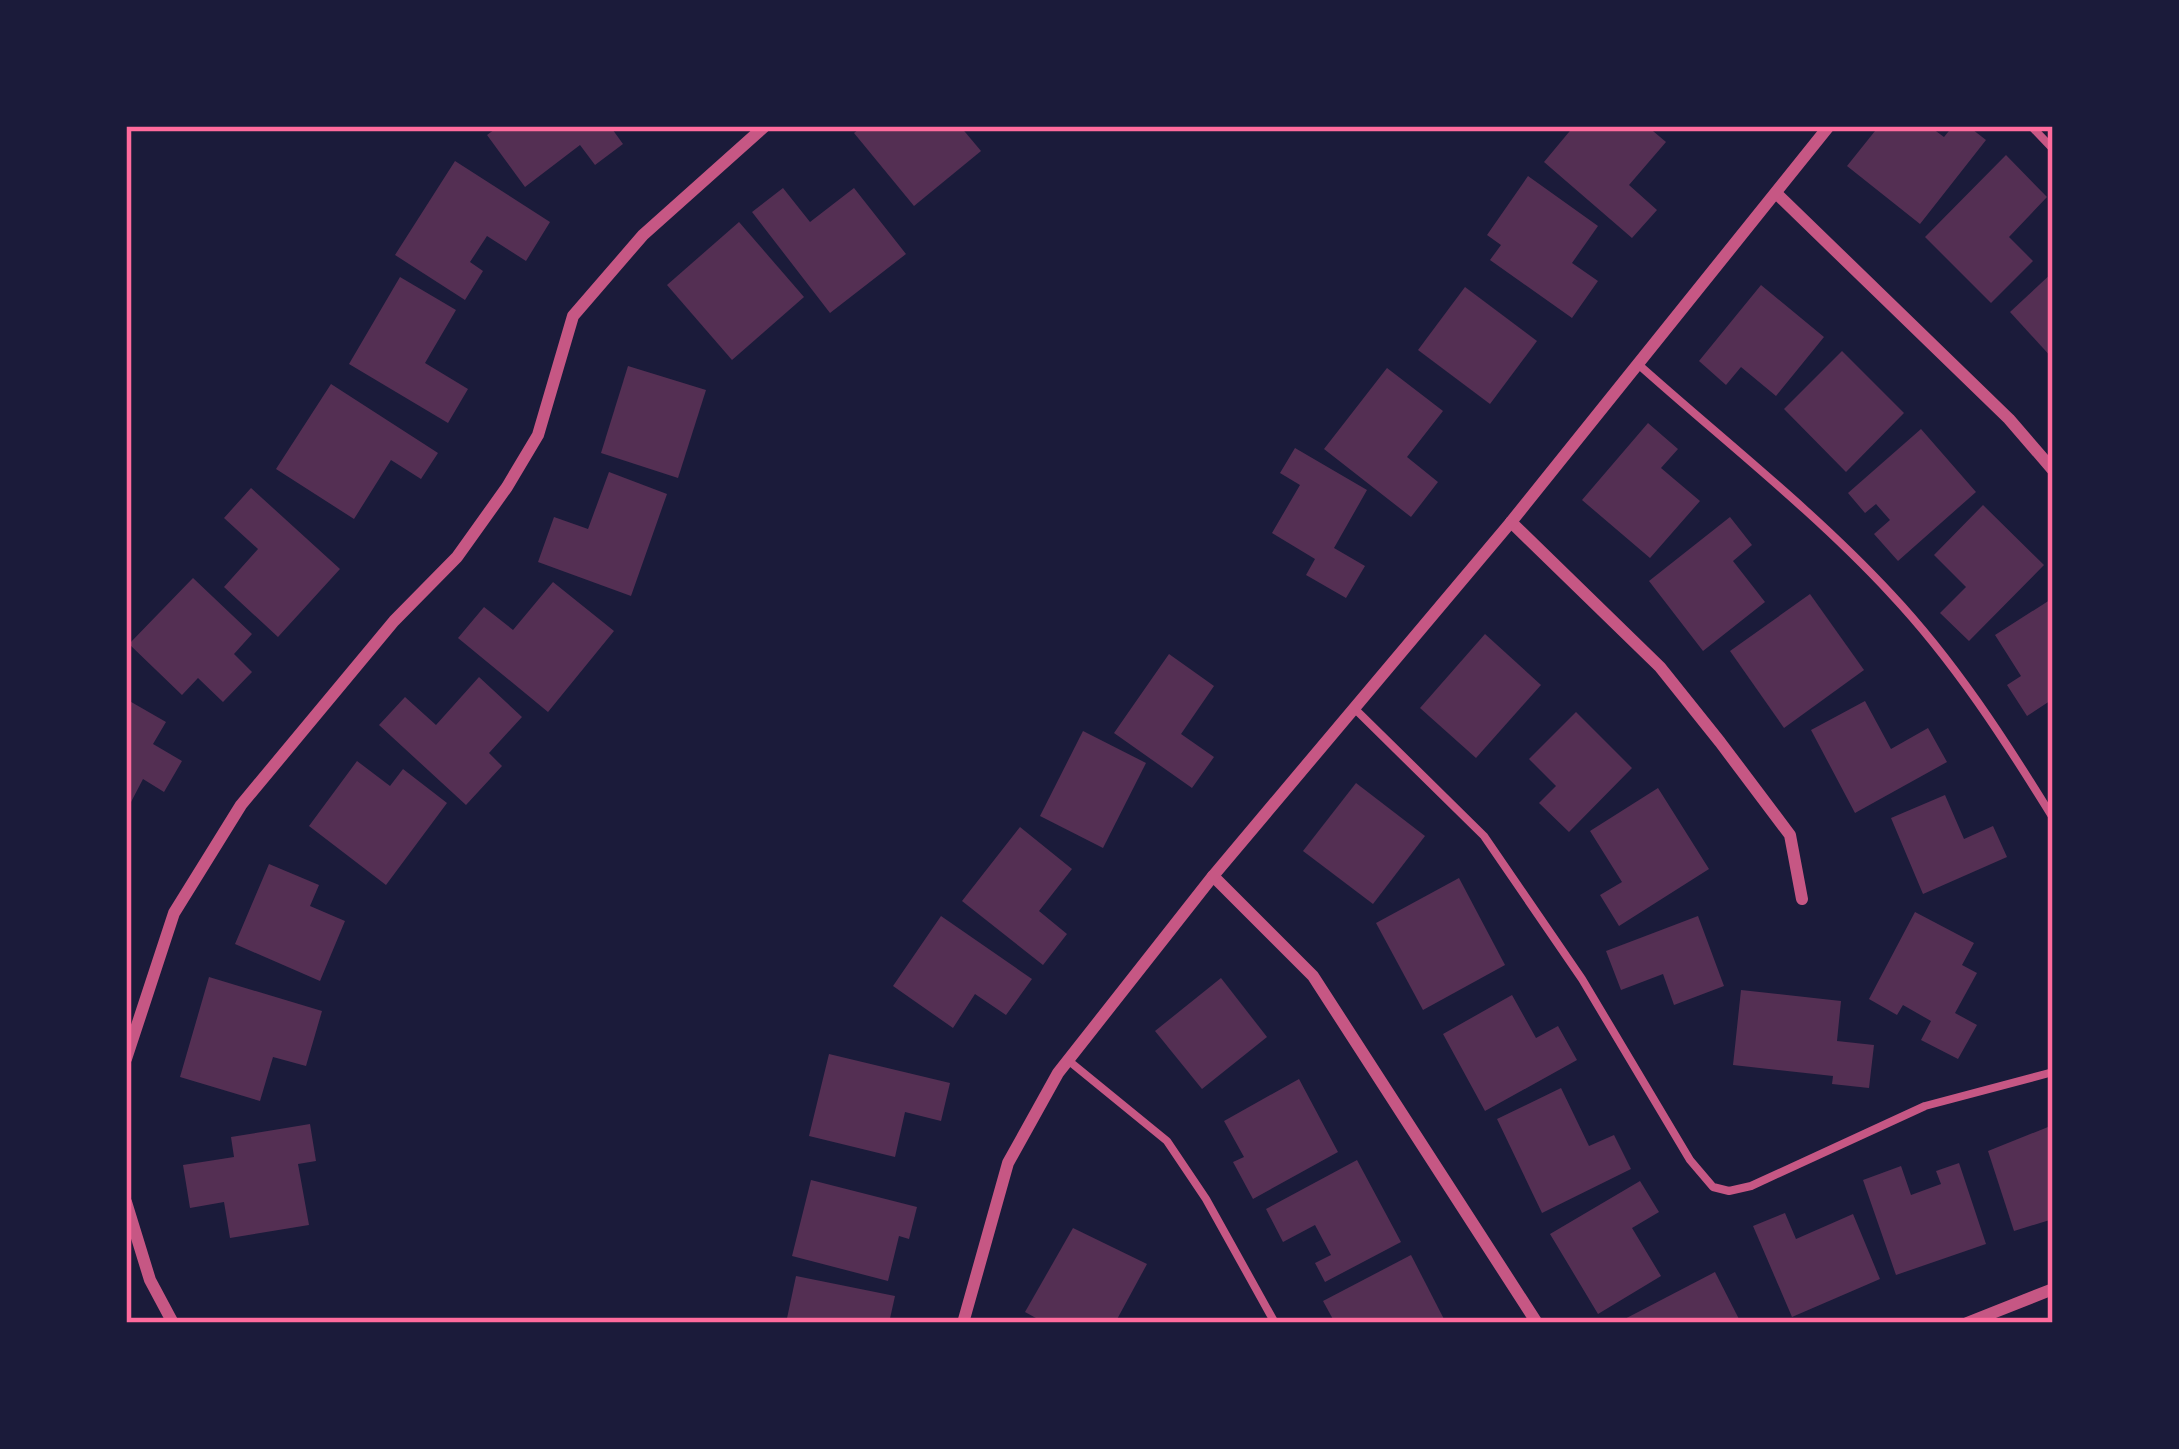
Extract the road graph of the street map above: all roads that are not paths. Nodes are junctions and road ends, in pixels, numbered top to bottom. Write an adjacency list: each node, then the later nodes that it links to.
1 (765, 126): 13 (street)
2 (1829, 126): 5 (street)
3 (2031, 126): 4 (lane)
4 (2053, 149)
5 (1777, 194): 6 (street); 7 (street)
6 (1639, 365): 8 (street); 10 (lane)
7 (2053, 470)
8 (1511, 522): 9 (street); 12 (street)
9 (1354, 708): 11 (street); 15 (lane)
10 (2053, 818)
11 (1213, 876): 14 (street); 21 (street)
12 (1802, 899)
13 (126, 1059)
14 (1068, 1060): 19 (street); 20 (lane)
15 (2053, 1072)
16 (126, 1202): 18 (street)
17 (2053, 1288): 22 (street)
18 (173, 1323)
19 (963, 1323)
20 (1275, 1323)
21 (1537, 1323)
22 (1967, 1323)

